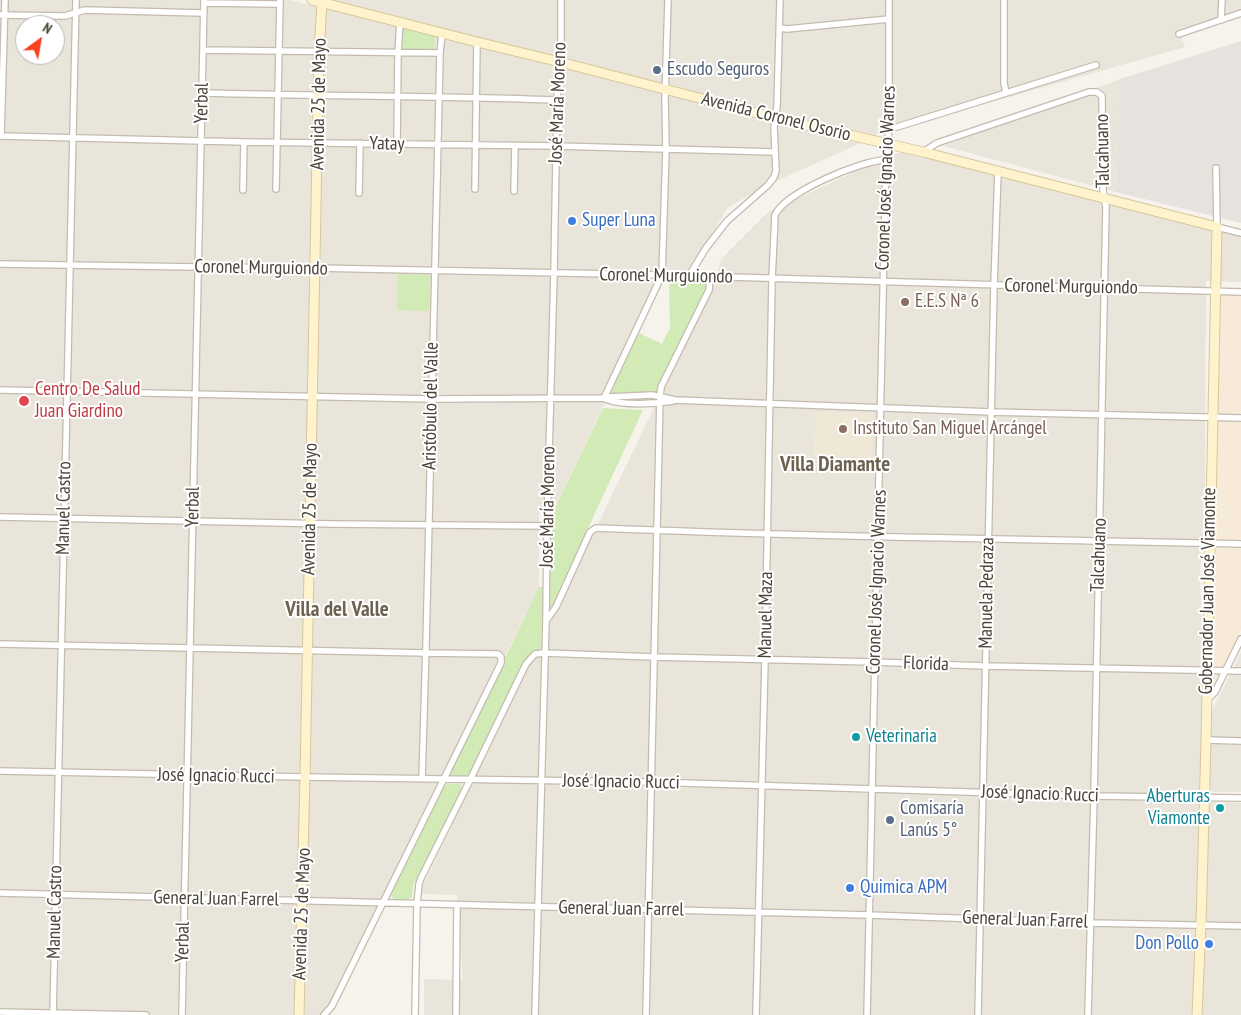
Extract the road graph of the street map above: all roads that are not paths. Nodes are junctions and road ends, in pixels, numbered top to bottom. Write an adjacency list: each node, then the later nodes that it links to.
1 (6, 0): 16 (street)
2 (76, 0): 13 (street, Manuel Castro)
3 (312, 0): 12 (street, Avenida Coronel Osorio)
4 (561, 0): 29 (street, José María Moreno)
5 (668, 0): 31 (street)
6 (780, 0): 20 (street)
7 (890, 0): 17 (street, Coronel José Ignacio Warnes)
8 (1004, 0): 33 (street)
9 (1222, 0): 18 (street)
10 (204, 1): 11 (street); 14 (street, Yerbal)
11 (280, 2): 25 (street)
12 (322, 3): 19 (street, Avenida Coronel Osorio); 26 (street, Avenida 25 de Mayo)
13 (76, 13): 14 (street); 16 (street); 43 (street, Manuel Castro)
14 (203, 13): 24 (street, Yerbal)
15 (1241, 14): 18 (street)
16 (3, 15): 42 (street)
17 (889, 19): 20 (street); 41 (street, Coronel José Ignacio Warnes)
18 (1221, 20): 22 (street)
19 (400, 22): 21 (street, Avenida Coronel Osorio); 27 (street)
20 (780, 28): 40 (street)
21 (442, 34): 23 (street, Avenida Coronel Osorio); 28 (street, Aristóbulo del Valle)
22 (1179, 34)
23 (477, 42): 29 (street, Avenida Coronel Osorio); 38 (street)
24 (203, 50): 25 (street); 32 (street, Yerbal)
25 (279, 51): 26 (street); 34 (street)
26 (319, 52): 27 (street); 35 (street, Avenida 25 de Mayo)
27 (398, 53): 28 (street); 36 (street)
28 (440, 53): 37 (street, Aristóbulo del Valle)
29 (560, 62): 31 (street, Avenida Coronel Osorio); 39 (street, José María Moreno)
30 (1096, 65): 33 (street)
31 (665, 90): 40 (street, Avenida Coronel Osorio); 55 (street)
32 (203, 93): 34 (street); 44 (street, Yerbal)
33 (1006, 93): 41 (street)
34 (278, 95): 35 (street); 46 (street)
35 (319, 95): 36 (street); 47 (street, Avenida 25 de Mayo)
36 (398, 96): 37 (street); 50 (street)
37 (438, 97): 38 (street); 51 (street, Aristóbulo del Valle)
38 (476, 97): 39 (street); 52 (street)
39 (557, 100): 54 (street, José María Moreno)
40 (776, 118): 49 (street, Avenida Coronel Osorio); 56 (street)
41 (889, 128): 49 (street, Coronel José Ignacio Warnes)
42 (1, 136): 43 (street, Yatay)
43 (73, 137): 44 (street, Yatay); 70 (street, Manuel Castro)
44 (202, 140): 45 (street, Yatay); 71 (street, Yerbal)
45 (244, 142): 46 (street, Yatay); 63 (street)
46 (277, 142): 47 (street, Yatay); 61 (street)
47 (318, 142): 48 (street, Yatay); 72 (street, Avenida 25 de Mayo)
48 (360, 143): 50 (street, Yatay); 65 (street)
49 (888, 143): 57 (street, Avenida Coronel Osorio); 58 (street, Coronel José Ignacio Warnes)
50 (397, 144): 51 (street, Yatay)
51 (438, 145): 52 (street, Yatay); 73 (street, Aristóbulo del Valle)
52 (476, 145): 53 (street, Yatay); 62 (street)
53 (515, 146): 54 (street, Yatay); 64 (street)
54 (557, 146): 55 (street, Yatay); 74 (street, José María Moreno)
55 (666, 150): 56 (street, Yatay); 75 (street)
56 (775, 152): 76 (street)
57 (923, 152): 60 (street, Avenida Coronel Osorio); 66 (street, Talcahuano)
58 (886, 160): 78 (street, Manuel Maza); 79 (street, Coronel José Ignacio Warnes)
59 (1216, 168): 67 (street, Gobernador Juan José Viamonte)
60 (998, 171): 66 (street, Avenida Coronel Osorio); 80 (street, Manuela Pedraza)
61 (276, 189)
62 (475, 189)
63 (243, 190)
64 (514, 191)
65 (359, 193)
66 (1104, 198): 67 (street, Avenida Coronel Osorio); 81 (street, Talcahuano)
67 (1217, 228): 68 (street, Avenida Coronel Osorio); 82 (street, Gobernador Juan José Viamonte)
68 (1241, 233)
69 (0, 264): 70 (street)
70 (70, 265): 71 (street, Coronel Murguiondo); 85 (street, Manuel Castro)
71 (199, 267): 72 (street, Coronel Murguiondo); 86 (street, Yerbal)
72 (315, 268): 73 (street, Coronel Murguiondo); 87 (street, Avenida 25 de Mayo)
73 (435, 271): 74 (street, Coronel Murguiondo); 90 (street, Aristóbulo del Valle)
74 (554, 273): 75 (street, Coronel Murguiondo); 88 (street, José María Moreno)
75 (662, 275): 76 (street, Coronel Murguiondo); 89 (street)
76 (689, 276): 77 (street, Coronel Murguiondo)
77 (710, 276): 78 (street, Coronel Murguiondo); 91 (street)
78 (772, 279): 79 (street, Coronel Murguiondo); 92 (street, Manuel Maza)
79 (883, 282): 80 (street, Coronel Murguiondo); 93 (street, Coronel José Ignacio Warnes)
80 (994, 285): 81 (street, Coronel Murguiondo); 94 (street, Manuela Pedraza)
81 (1104, 288): 82 (street, Coronel Murguiondo); 95 (street, Talcahuano)
82 (1216, 291): 83 (street, Coronel Murguiondo); 96 (street, Gobernador Juan José Viamonte)
83 (1241, 292)
84 (0, 390): 85 (street)
85 (68, 391): 86 (street); 99 (street, Manuel Castro)
86 (195, 394): 87 (street); 100 (street, Yerbal)
87 (313, 397): 90 (street); 101 (street, Avenida 25 de Mayo)
88 (551, 398): 89 (street); 90 (street); 103 (street, José María Moreno)
89 (604, 398): 91 (street)
90 (432, 399): 102 (street, Aristóbulo del Valle)
91 (660, 400): 92 (street); 104 (street)
92 (770, 404): 93 (street); 105 (street, Manuel Maza)
93 (881, 408): 94 (street); 106 (street, Coronel José Ignacio Warnes)
94 (991, 412): 95 (street); 107 (street, Manuela Pedraza)
95 (1102, 415): 96 (street); 108 (street, Talcahuano)
96 (1212, 418): 97 (street); 109 (street, Gobernador Juan José Viamonte)
97 (1241, 418)
98 (0, 517): 99 (street)
99 (64, 518): 100 (street); 114 (street, Manuel Castro)
100 (193, 521): 101 (street); 115 (street, Yerbal)
101 (310, 522): 102 (street); 116 (street, Avenida 25 de Mayo)
102 (428, 525): 103 (street); 117 (street, Aristóbulo del Valle)
103 (547, 526): 111 (street, José María Moreno)
104 (656, 530): 105 (street); 111 (street); 119 (street)
105 (767, 534): 106 (street); 120 (street, Manuel Maza)
106 (878, 536): 107 (street); 121 (street, Coronel José Ignacio Warnes)
107 (988, 538): 108 (street); 122 (street, Manuela Pedraza)
108 (1099, 542): 109 (street); 123 (street, Talcahuano)
109 (1210, 544): 110 (street); 124 (street, Gobernador Juan José Viamonte)
110 (1241, 544)
111 (546, 621): 118 (street, José María Moreno)
112 (1241, 639): 125 (street)
113 (0, 644): 114 (street)
114 (62, 645): 115 (street); 131 (street, Manuel Castro)
115 (190, 649): 116 (street); 132 (street, Yerbal)
116 (308, 651): 117 (street); 133 (street, Avenida 25 de Mayo)
117 (426, 653): 134 (street, Aristóbulo del Valle); 135 (street)
118 (544, 653): 119 (street, Florida); 136 (street); 137 (street, José María Moreno)
119 (654, 657): 120 (street, Florida); 138 (street)
120 (765, 660): 121 (street, Florida); 139 (street, Manuel Maza)
121 (874, 662): 122 (street, Florida); 140 (street, Coronel José Ignacio Warnes)
122 (985, 666): 123 (street, Florida); 141 (street, Manuela Pedraza)
123 (1096, 668): 124 (street, Florida); 142 (street, Talcahuano)
124 (1207, 671): 125 (street, Florida); 127 (street, Gobernador Juan José Viamonte)
125 (1225, 671): 126 (street, Florida); 127 (street)
126 (1241, 671)
127 (1206, 701): 128 (street, Gobernador Juan José Viamonte)
128 (1206, 740): 129 (street); 143 (street, Gobernador Juan José Viamonte)
129 (1241, 741)
130 (0, 771): 131 (street, José Ignacio Rucci)
131 (58, 772): 132 (street, José Ignacio Rucci); 146 (street, Manuel Castro)
132 (187, 775): 133 (street, José Ignacio Rucci); 147 (street, Yerbal)
133 (305, 778): 134 (street, José Ignacio Rucci); 148 (street, Avenida 25 de Mayo)
134 (422, 779): 135 (street, José Ignacio Rucci)
135 (443, 779): 136 (street, José Ignacio Rucci); 149 (street)
136 (470, 780): 137 (street, José Ignacio Rucci); 150 (street)
137 (541, 781): 138 (street, José Ignacio Rucci); 152 (street, José María Moreno)
138 (651, 782): 139 (street, José Ignacio Rucci); 153 (street)
139 (761, 786): 140 (street, José Ignacio Rucci); 154 (street, Manuel Maza)
140 (872, 788): 141 (street, José Ignacio Rucci); 155 (street, Coronel José Ignacio Warnes)
141 (982, 793): 142 (street, José Ignacio Rucci); 156 (street, Manuela Pedraza)
142 (1094, 796): 143 (street, José Ignacio Rucci); 157 (street, Talcahuano)
143 (1204, 798): 144 (street, José Ignacio Rucci); 158 (street, Gobernador Juan José Viamonte)
144 (1241, 798)
145 (0, 894): 146 (street, General Juan Farrel)
146 (56, 895): 147 (street, General Juan Farrel); 161 (street, Manuel Castro)
147 (184, 898): 148 (street, General Juan Farrel); 163 (street, Yerbal)
148 (302, 901): 149 (street, General Juan Farrel); 164 (street, Avenida 25 de Mayo)
149 (381, 904): 150 (street, General Juan Farrel); 165 (street)
150 (417, 904): 151 (street, General Juan Farrel); 166 (street)
151 (457, 905): 152 (street, General Juan Farrel); 167 (street)
152 (537, 907): 153 (street, General Juan Farrel); 168 (street, José María Moreno)
153 (648, 910): 154 (street, General Juan Farrel); 169 (street)
154 (759, 912): 155 (street, General Juan Farrel); 170 (street, Manuel Maza)
155 (869, 915): 156 (street, General Juan Farrel); 171 (street, Coronel José Ignacio Warnes)
156 (980, 918): 157 (street, General Juan Farrel); 172 (street, Manuela Pedraza)
157 (1091, 923): 158 (street, General Juan Farrel); 173 (street, Talcahuano)
158 (1201, 925): 159 (street, General Juan Farrel); 174 (street, Gobernador Juan José Viamonte)
159 (1241, 926)
160 (0, 1012): 161 (street)
161 (53, 1014): 162 (street)
162 (146, 1015)
163 (182, 1015)
164 (299, 1015)
165 (324, 1015)
166 (415, 1015)
167 (456, 1015)
168 (535, 1015)
169 (646, 1015)
170 (756, 1015)
171 (867, 1015)
172 (978, 1015)
173 (1088, 1015)
174 (1198, 1015)

